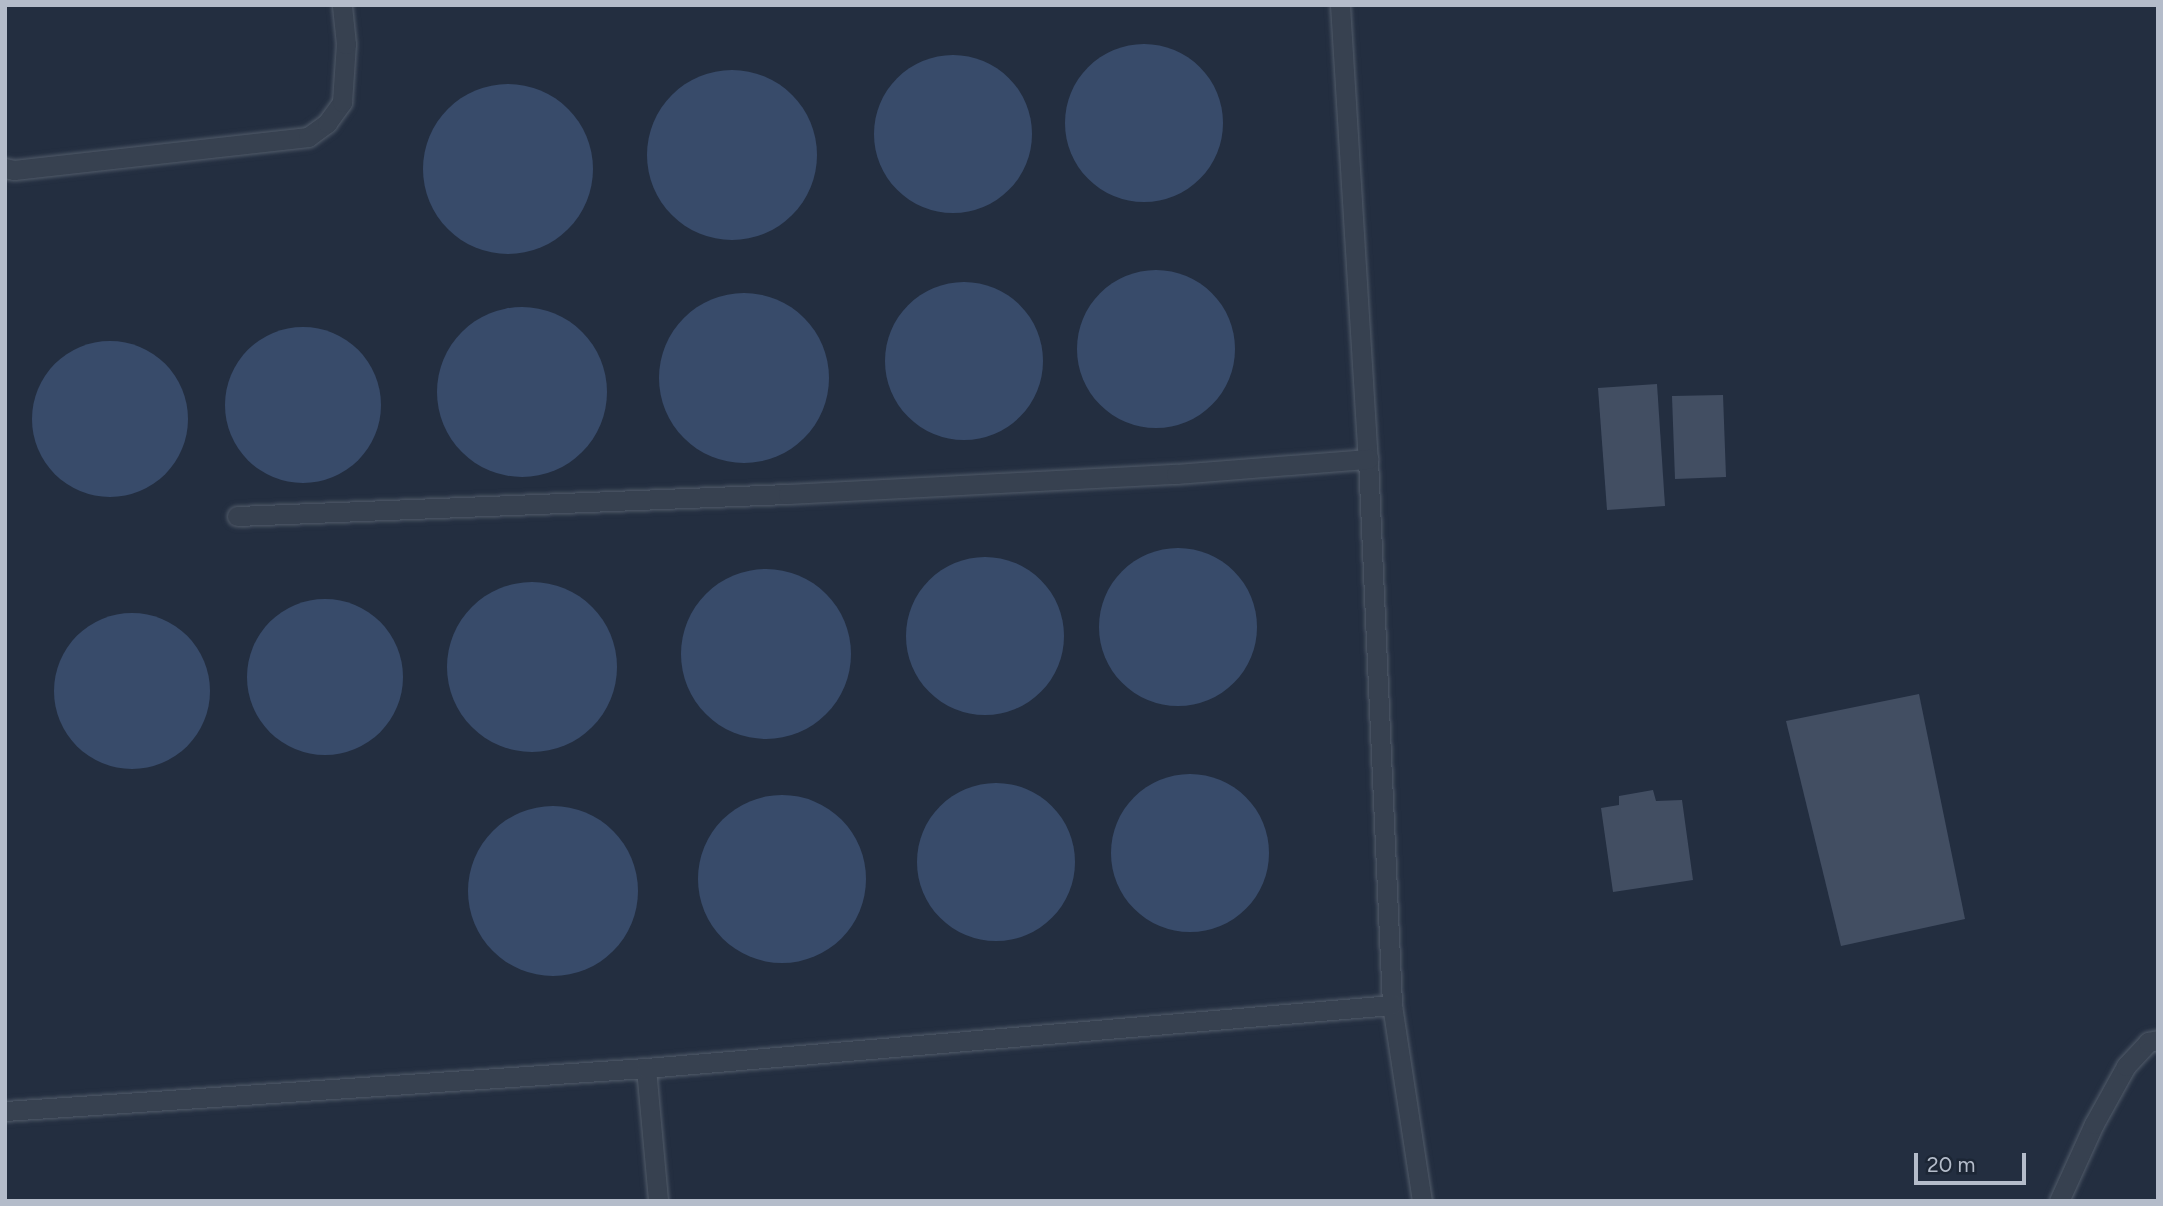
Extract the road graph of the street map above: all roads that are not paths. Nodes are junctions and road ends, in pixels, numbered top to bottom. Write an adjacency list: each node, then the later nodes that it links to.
1 (342, 5): 3 (lane)
2 (1340, 5): 4 (lane)
3 (5, 168)
4 (1368, 460): 5 (lane); 6 (lane)
5 (237, 516)
6 (1392, 1005): 8 (lane); 11 (lane)
7 (2158, 1040): 12 (lane)
8 (646, 1068): 9 (lane); 10 (lane)
9 (5, 1111)
10 (658, 1201)
11 (1422, 1201)
12 (2059, 1201)

